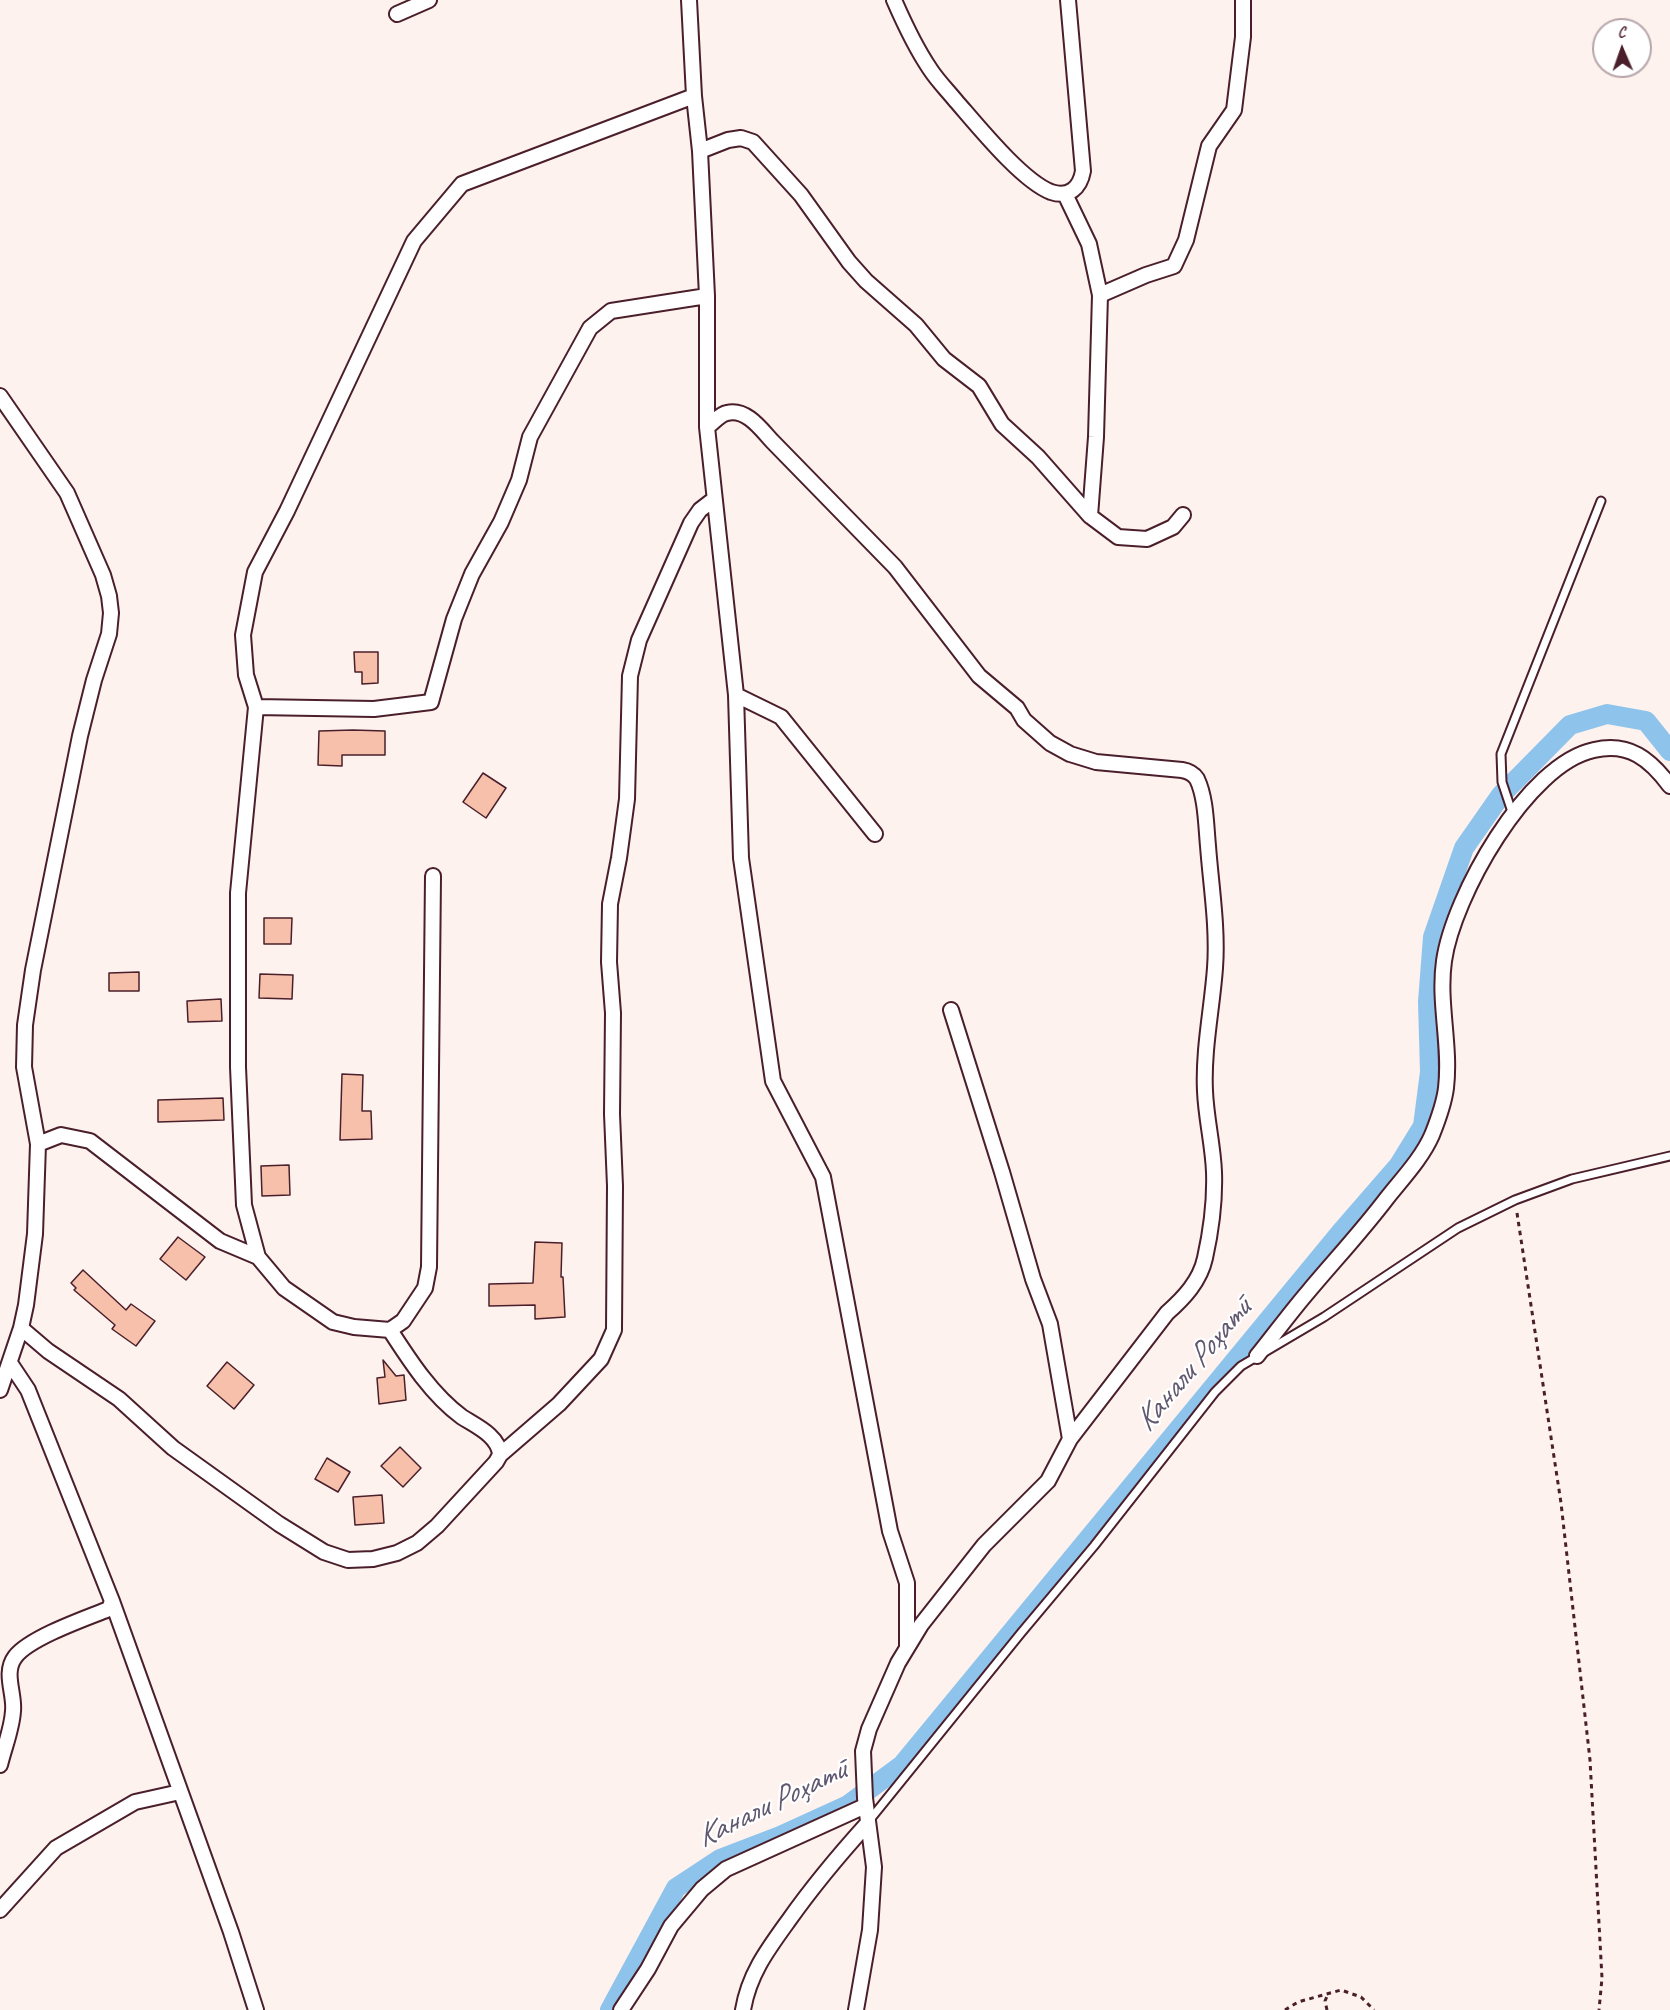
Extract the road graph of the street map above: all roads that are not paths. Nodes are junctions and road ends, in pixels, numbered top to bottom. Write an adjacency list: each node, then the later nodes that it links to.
1 (429, 0): 6 (street)
2 (689, 0): 7 (street)
3 (894, 0): 9 (street)
4 (1068, 0): 9 (street)
5 (1243, 0): 10 (street)
6 (398, 14)
7 (694, 96): 8 (street); 19 (street)
8 (700, 151): 11 (street); 17 (street)
9 (1065, 194): 10 (street)
10 (1100, 295): 17 (street)
11 (707, 296): 13 (street); 19 (street)
12 (0, 396): 25 (street)
13 (707, 427): 14 (street); 33 (street)
14 (713, 500): 18 (street); 34 (street)
15 (1601, 501): 21 (lane)
16 (1183, 515): 17 (street)
17 (1090, 516)
18 (736, 695): 22 (street); 36 (street)
19 (256, 707): 27 (street)
20 (1670, 786): 21 (street)
21 (1513, 815): 30 (street)
22 (875, 834)
23 (433, 876): 29 (street)
24 (951, 1010): 33 (street)
25 (38, 1144): 27 (street); 28 (street)
26 (1670, 1156): 30 (lane)
27 (258, 1257): 29 (street)
28 (21, 1328): 31 (street); 34 (street)
29 (390, 1330): 34 (street)
30 (1257, 1356): 40 (lane)
31 (10, 1363): 32 (street); 35 (street)
32 (0, 1390)
33 (1070, 1439): 36 (street)
34 (500, 1455)
35 (112, 1601): 37 (street); 38 (street)
36 (906, 1649): 39 (street)
37 (0, 1765)
38 (180, 1792): 41 (street); 42 (street)
39 (864, 1796): 40 (street); 43 (street)
40 (867, 1824): 44 (street); 45 (street)
41 (0, 1910)
42 (256, 2010)
43 (621, 2010)
44 (743, 2010)
45 (856, 2010)

